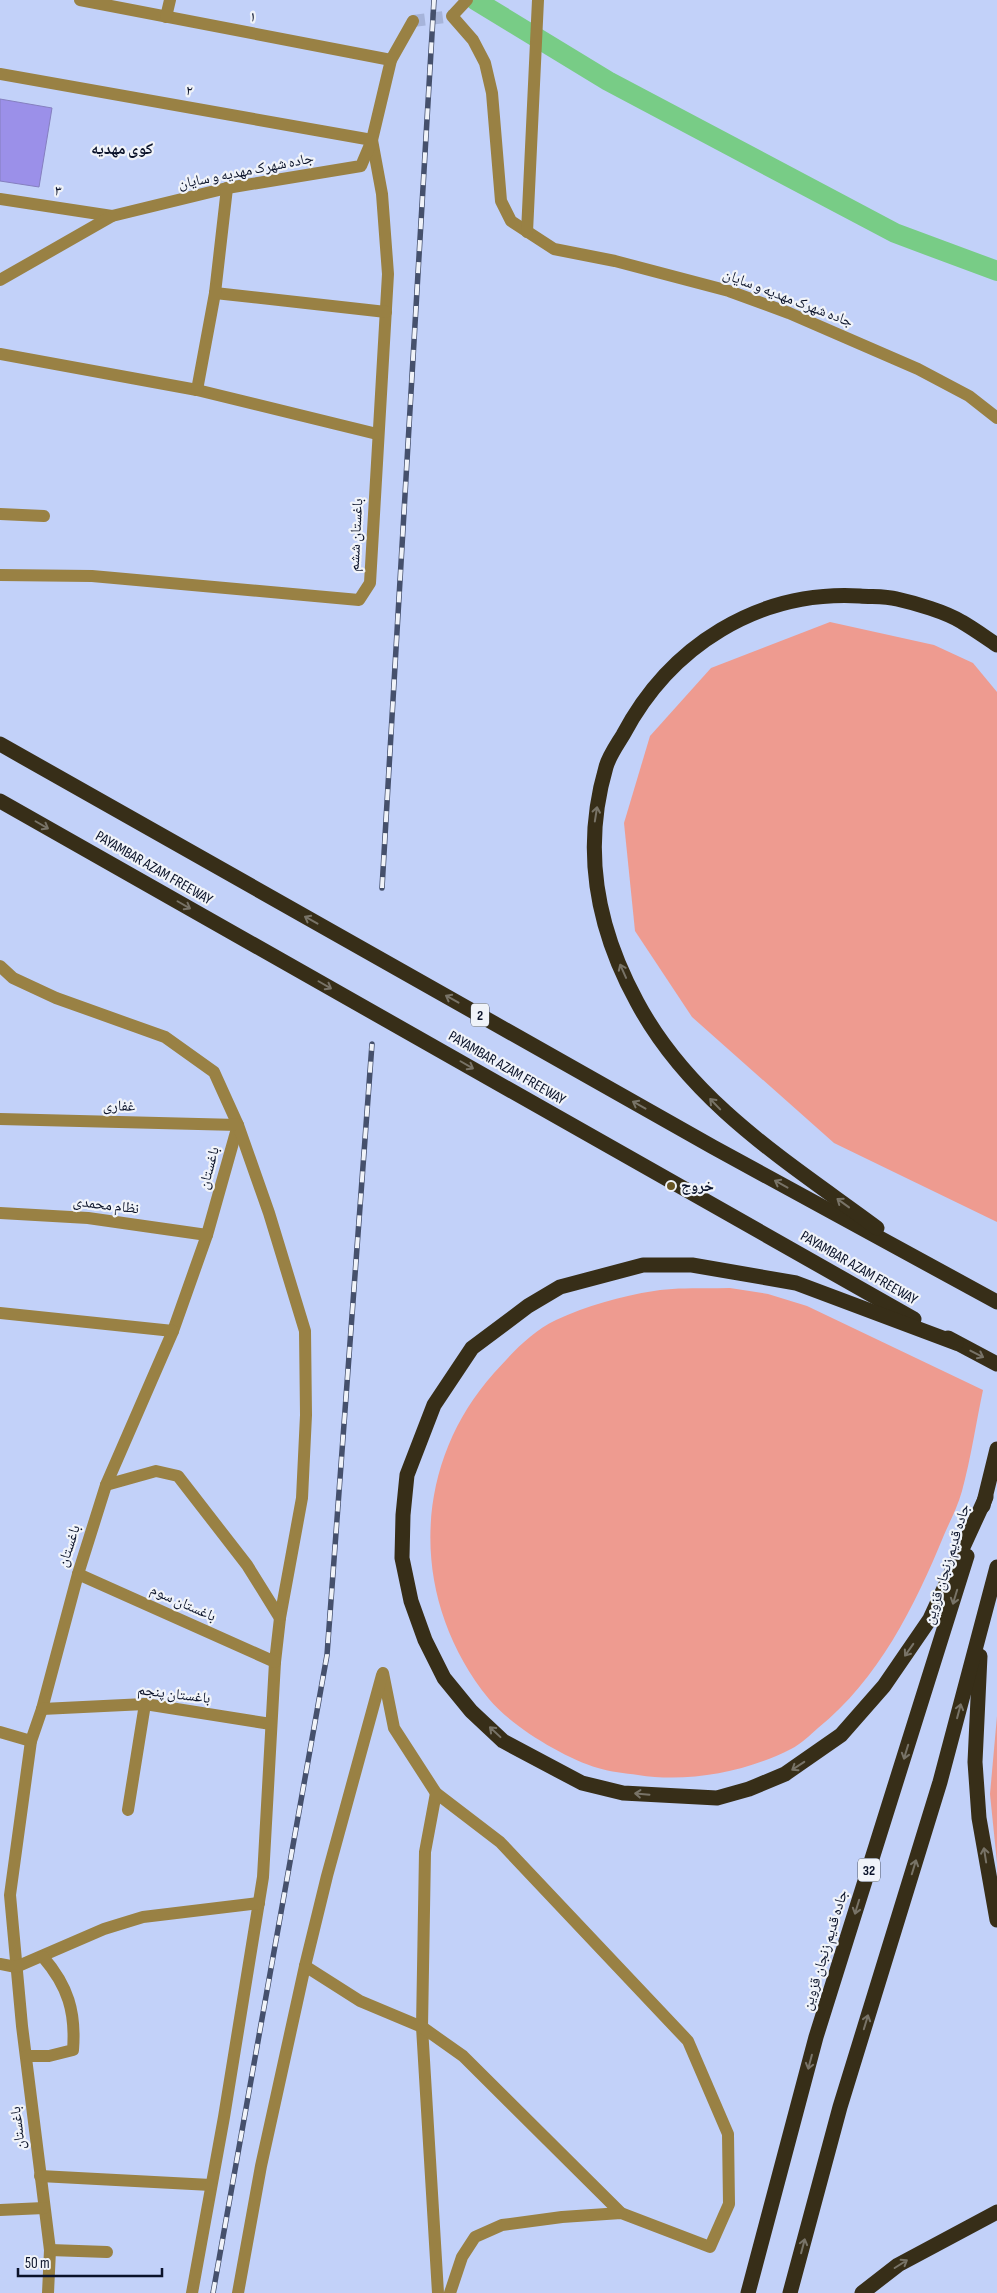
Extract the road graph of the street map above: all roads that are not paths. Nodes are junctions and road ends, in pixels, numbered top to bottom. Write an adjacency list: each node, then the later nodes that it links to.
1 (80, 0): 5 (street, ۱)
2 (170, 0): 5 (street)
3 (467, 0): 13 (street, جاده شهرک مهدیه و سایان)
4 (538, 0): 13 (street)
5 (166, 17): 7 (street, ۱)
6 (413, 21): 7 (street, جاده شهرک مهدیه و سایان)
7 (390, 60): 9 (street, جاده شهرک مهدیه و سایان)
8 (0, 74): 9 (street, ۲)
9 (372, 140): 10 (street, جاده شهرک مهدیه و سایان); 16 (street, باغستان ششم)
10 (228, 188): 12 (street, جاده شهرک مهدیه و سایان); 15 (street)
11 (0, 199): 12 (street, ۳)
12 (112, 216): 14 (street, جاده شهرک مهدیه و سایان)
13 (527, 232): 19 (street, جاده شهرک مهدیه و سایان)
14 (0, 280)
15 (215, 293): 16 (street); 18 (street)
16 (386, 312): 20 (street, باغستان ششم)
17 (0, 354): 18 (street)
18 (197, 390): 20 (street)
19 (997, 418)
20 (377, 434): 23 (street, باغستان ششم)
21 (0, 514): 22 (street)
22 (44, 516)
23 (0, 574)
24 (997, 645): 34 (highway, one-way to 24)
25 (0, 744): 34 (highway, PAYAMBAR AZAM FREEWAY / 2, one-way to 25)
26 (0, 801): 38 (highway, PAYAMBAR AZAM FREEWAY, one-way to 38)
27 (0, 966): 29 (street)
28 (0, 977): 29 (street)
29 (13, 978): 31 (street)
30 (0, 1119): 31 (street, غفاری)
31 (238, 1124): 33 (street, باغستان); 45 (street)
32 (0, 1213): 33 (street, نظام محمدی)
33 (208, 1236): 37 (street, باغستان)
34 (925, 1263): 35 (highway, PAYAMBAR AZAM FREEWAY / 2)
35 (997, 1302)
36 (0, 1313): 37 (street)
37 (173, 1332): 41 (street, باغستان)
38 (956, 1343): 39 (highway, PAYAMBAR AZAM FREEWAY, one-way to 39); 42 (highway, one-way to 38)
39 (997, 1364)
40 (997, 1449): 42 (highway, جاده قدیم زنجان قزوین / 32)
41 (106, 1485): 44 (street, باغستان); 45 (street)
42 (986, 1497): 77 (highway, جاده قدیم زنجان قزوین / 32, one-way to 77)
43 (997, 1566): 46 (highway)
44 (78, 1574): 47 (street, باغستان سوم); 49 (street, باغستان)
45 (280, 1618): 47 (street)
46 (982, 1624): 57 (highway, one-way to 46); 78 (highway, one-way to 46)
47 (275, 1662): 50 (street)
48 (145, 1704): 49 (street, باغستان پنجم); 50 (street, باغستان پنجم); 54 (street)
49 (42, 1709): 52 (street, باغستان)
50 (271, 1724): 56 (street)
51 (0, 1732): 52 (street)
52 (31, 1741): 55 (street, باغستان)
53 (436, 1793): 60 (street); 62 (street); 69 (street)
54 (128, 1810)
55 (5, 1894): 61 (street, باغستان)
56 (259, 1903): 58 (street); 65 (street)
57 (997, 1920)
58 (43, 1957): 61 (street); 63 (street)
59 (0, 1964): 61 (street)
60 (305, 1966): 62 (street); 74 (street)
61 (16, 1967): 63 (street, باغستان)
62 (422, 2027): 69 (street); 75 (street)
63 (26, 2056): 64 (street, باغستان)
64 (40, 2176): 65 (street); 66 (street, باغستان)
65 (211, 2185): 73 (street)
66 (44, 2208): 67 (street); 70 (street, باغستان)
67 (0, 2210)
68 (997, 2212): 79 (highway, one-way to 68)
69 (621, 2213): 76 (street)
70 (50, 2250): 71 (street); 72 (street, باغستان)
71 (107, 2252)
72 (48, 2293)
73 (192, 2293)
74 (238, 2293)
75 (438, 2293)
76 (450, 2293)
77 (748, 2293)
78 (790, 2293)
79 (862, 2293)

